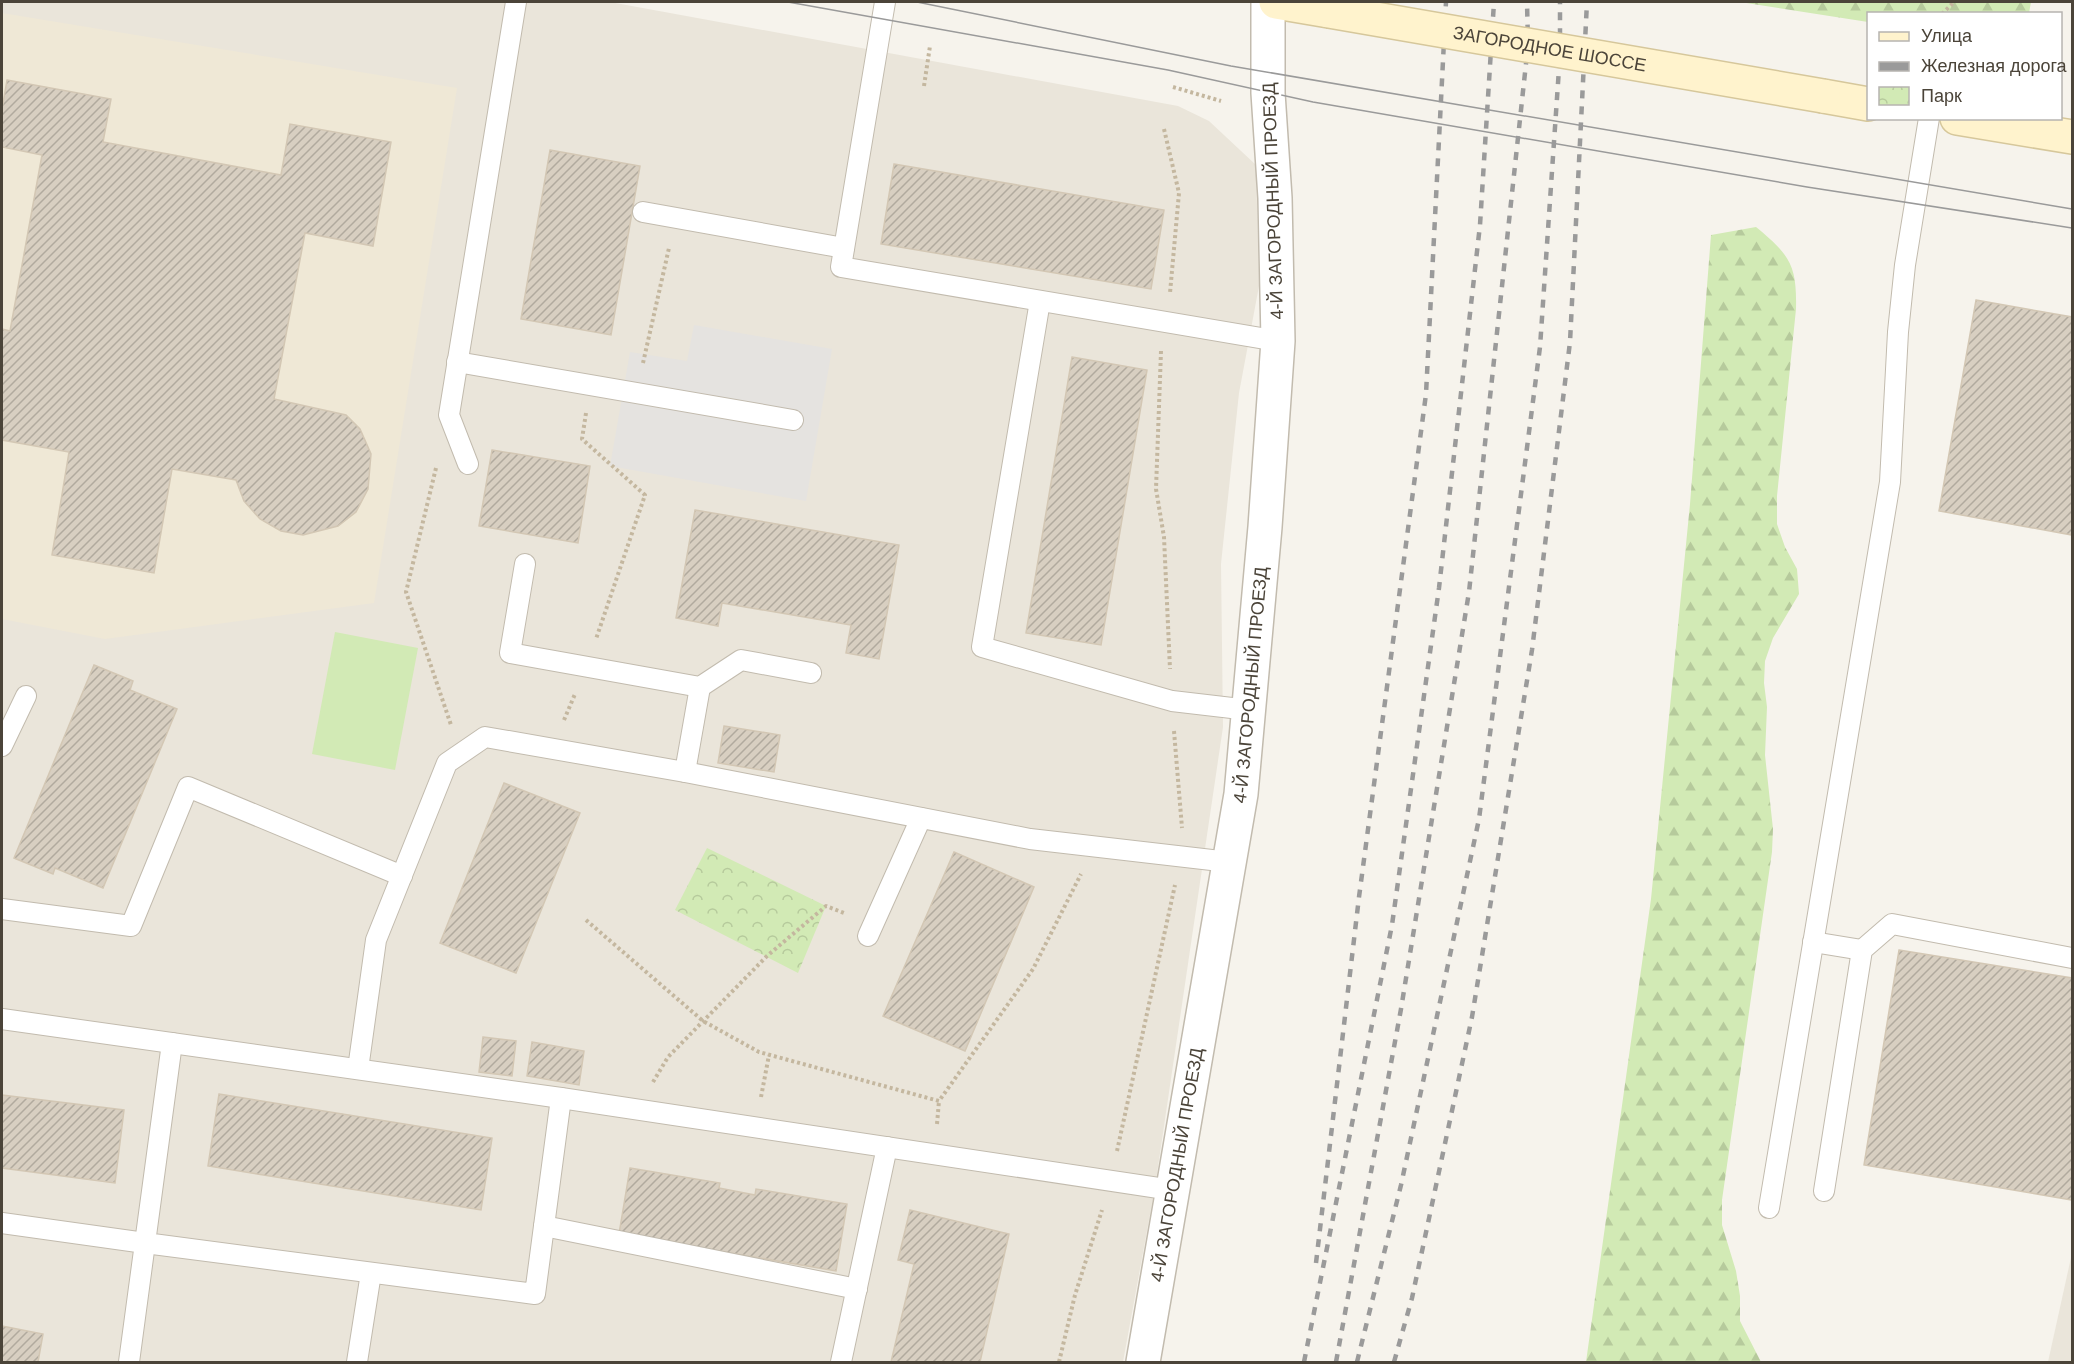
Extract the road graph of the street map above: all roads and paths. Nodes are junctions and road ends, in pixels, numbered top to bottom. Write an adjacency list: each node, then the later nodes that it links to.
1 (516, 2): 20 (lane)
2 (885, 2): 16 (lane)
3 (1268, 2): 19 (street, 4-Й ЗАГОРОДНЫЙ ПРОЕЗД)
4 (1276, 2): 9 (main road, ЗАГОРОДНОЕ ШОССЕ, bridge)
5 (930, 46): 6 (path)
6 (924, 86)
7 (1173, 87): 8 (path)
8 (1221, 101)
9 (1867, 104)
10 (1929, 120): 46 (lane)
11 (1969, 120): 13 (main road)
12 (1164, 129): 18 (path)
13 (2073, 137)
14 (643, 212): 15 (lane)
15 (675, 218): 16 (lane); 22 (path)
16 (844, 248): 17 (lane)
17 (1040, 301): 18 (lane); 31 (lane)
18 (1165, 322): 19 (lane); 31 (path)
19 (1278, 341): 32 (street, 4-Й ЗАГОРОДНЫЙ ПРОЕЗД)
20 (458, 362): 21 (lane); 23 (lane)
21 (590, 385): 22 (lane); 27 (path)
22 (637, 394): 24 (lane)
23 (449, 415): 25 (lane); 35 (path)
24 (794, 420)
25 (468, 464)
26 (525, 564): 27 (lane)
27 (586, 667): 29 (lane); 34 (path)
28 (811, 673): 29 (lane)
29 (700, 687): 36 (lane)
30 (26, 696): 33 (lane)
31 (1172, 701): 32 (lane); 39 (path)
32 (1249, 710): 40 (street, 4-Й ЗАГОРОДНЫЙ ПРОЕЗД)
33 (2, 746)
34 (552, 748): 35 (lane); 36 (lane)
35 (460, 754): 41 (lane)
36 (685, 772): 37 (lane)
37 (921, 818): 38 (lane); 45 (lane)
38 (1095, 847): 39 (lane); 52 (path)
39 (1181, 857): 40 (lane); 58 (path)
40 (1229, 862): 59 (street, 4-Й ЗАГОРОДНЫЙ ПРОЕЗД)
41 (402, 876): 43 (lane); 54 (lane)
42 (826, 906): 50 (path)
43 (2, 909)
44 (586, 920): 50 (path)
45 (868, 936)
46 (1813, 942): 47 (lane); 61 (lane)
47 (1862, 950): 48 (lane); 60 (lane)
48 (2073, 957)
49 (2, 1019): 51 (lane)
50 (703, 1021): 52 (path); 53 (path)
51 (172, 1043): 54 (lane); 64 (lane)
52 (769, 1055): 55 (path)
53 (668, 1057)
54 (358, 1069): 56 (lane)
55 (761, 1091)
56 (561, 1098): 57 (lane); 63 (lane)
57 (887, 1147): 58 (lane); 66 (lane)
58 (1111, 1181): 59 (lane); 70 (path)
59 (1172, 1190): 71 (street, 4-Й ЗАГОРОДНЫЙ ПРОЕЗД)
60 (1824, 1191)
61 (1769, 1208)
62 (2, 1223): 64 (lane)
63 (544, 1226): 65 (lane); 66 (lane)
64 (145, 1243): 65 (lane); 67 (lane)
65 (371, 1273): 68 (lane)
66 (857, 1289): 69 (lane)
67 (129, 1362)
68 (357, 1362)
69 (841, 1362)
70 (1059, 1362)
71 (1143, 1362)

